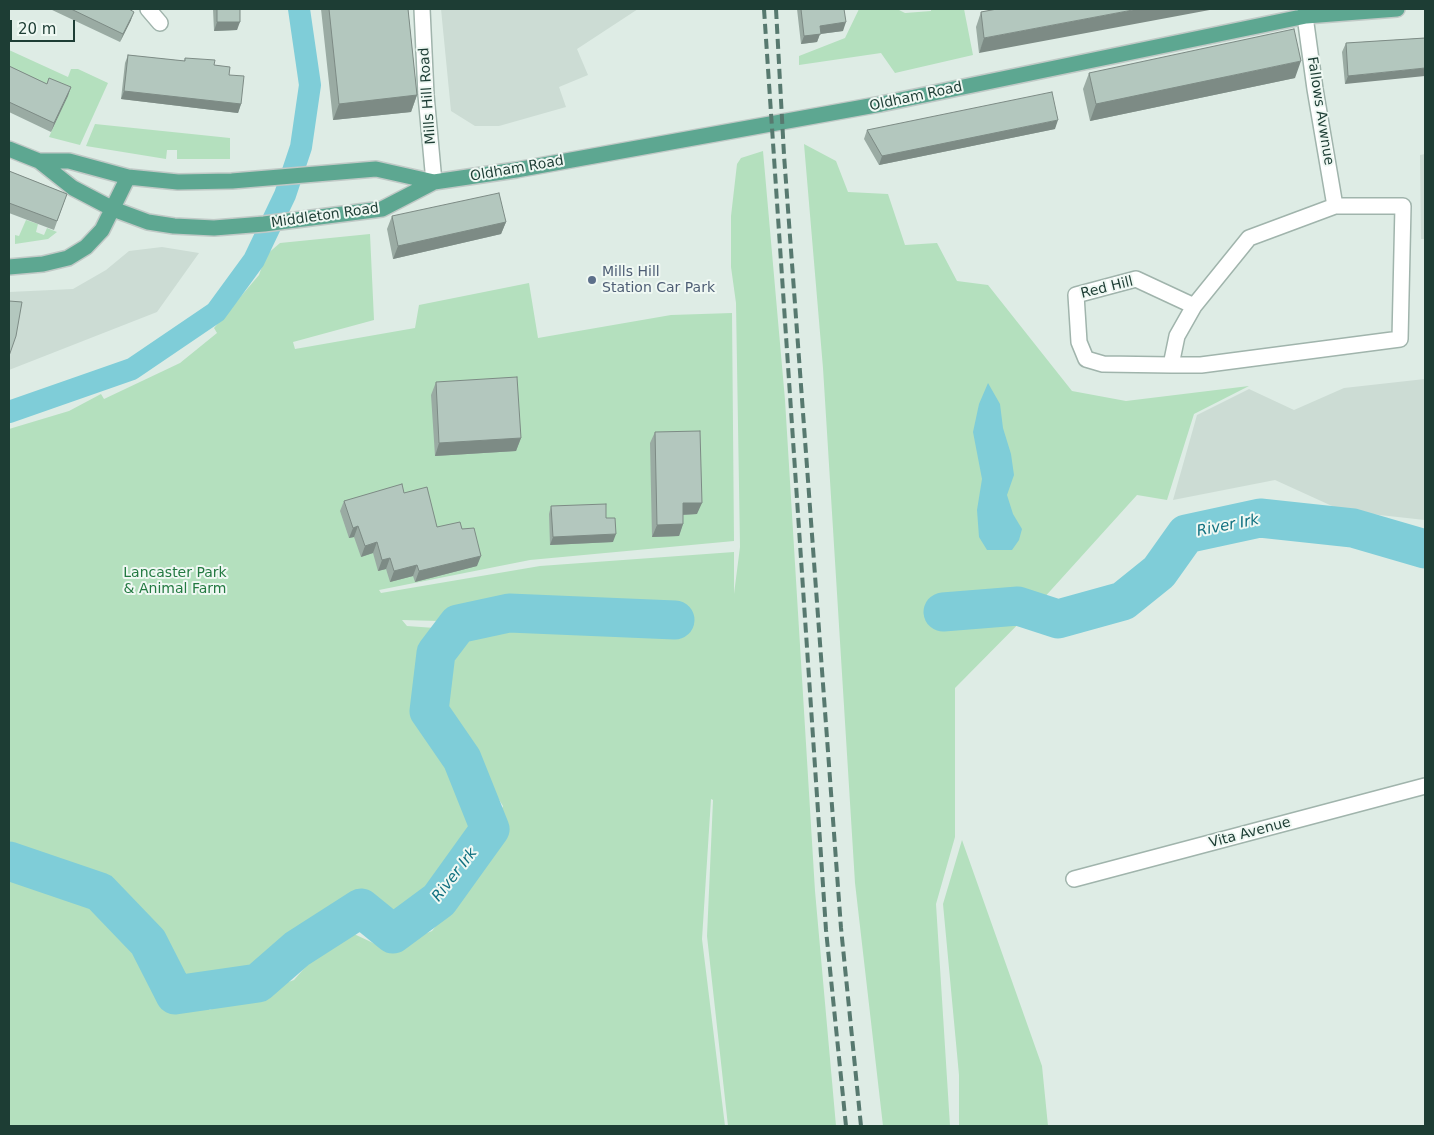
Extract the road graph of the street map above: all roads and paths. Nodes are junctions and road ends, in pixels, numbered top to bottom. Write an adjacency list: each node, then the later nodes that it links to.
1 (148, 9): 5 (street)
2 (422, 9): 9 (street, Mills Hill Road)
3 (1397, 9): 4 (main road, Oldham Road)
4 (1305, 12): 9 (main road, Oldham Road); 10 (street, Fallows Avwnue)
5 (160, 22)
6 (9, 149): 7 (main road, Middleton Road)
7 (39, 161): 8 (main road, Middleton Road); 11 (main road, Middleton Road)
8 (128, 177): 9 (main road, Middleton Road); 11 (main road)
9 (434, 182): 11 (main road, Middleton Road)
10 (1335, 206): 13 (street); 14 (street)
11 (113, 209): 12 (main road)
12 (9, 267)
13 (1194, 306): 14 (street); 14 (street, Red Hill)
14 (1171, 365)
15 (1425, 786): 16 (street, Vita Avenue)
16 (1074, 879)

